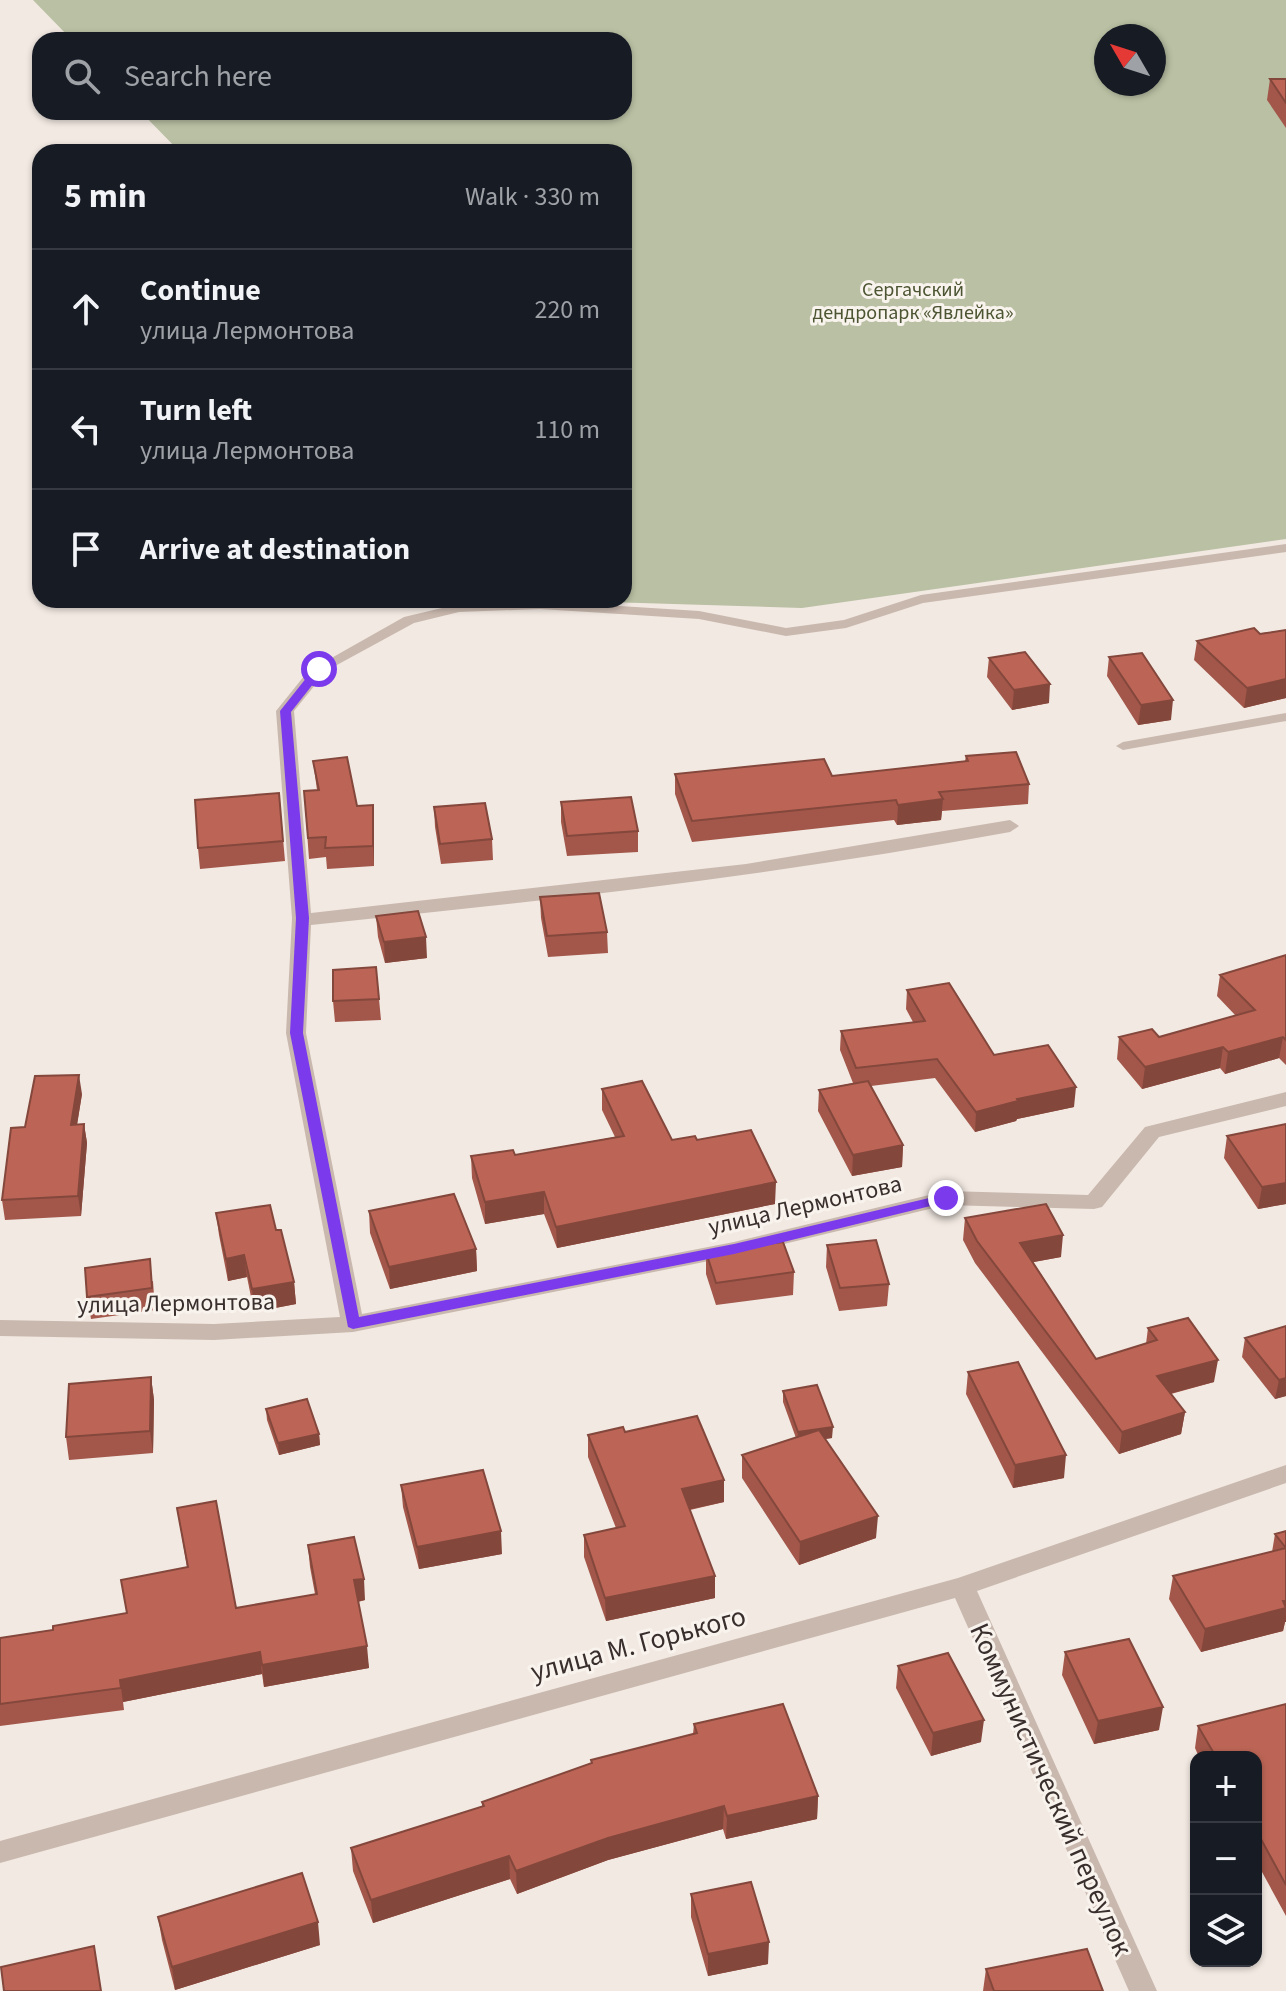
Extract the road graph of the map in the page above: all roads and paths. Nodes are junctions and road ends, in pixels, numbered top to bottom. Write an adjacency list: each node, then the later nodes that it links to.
1 (1286, 548): 3 (lane)
2 (459, 608): 4 (lane)
3 (588, 608)
4 (319, 669): 8 (street)
5 (1286, 717): 6 (lane)
6 (1123, 746)
7 (1010, 826): 8 (street)
8 (302, 920): 10 (street)
9 (1286, 1099): 10 (street, улица Лермонтова)
10 (353, 1324): 11 (street, улица Лермонтова)
11 (0, 1328)
12 (1286, 1474): 13 (street, улица М. Горького)
13 (962, 1586): 14 (street, улица М. Горького); 15 (street, Коммунистический переулок)
14 (0, 1852)
15 (1143, 1991)

